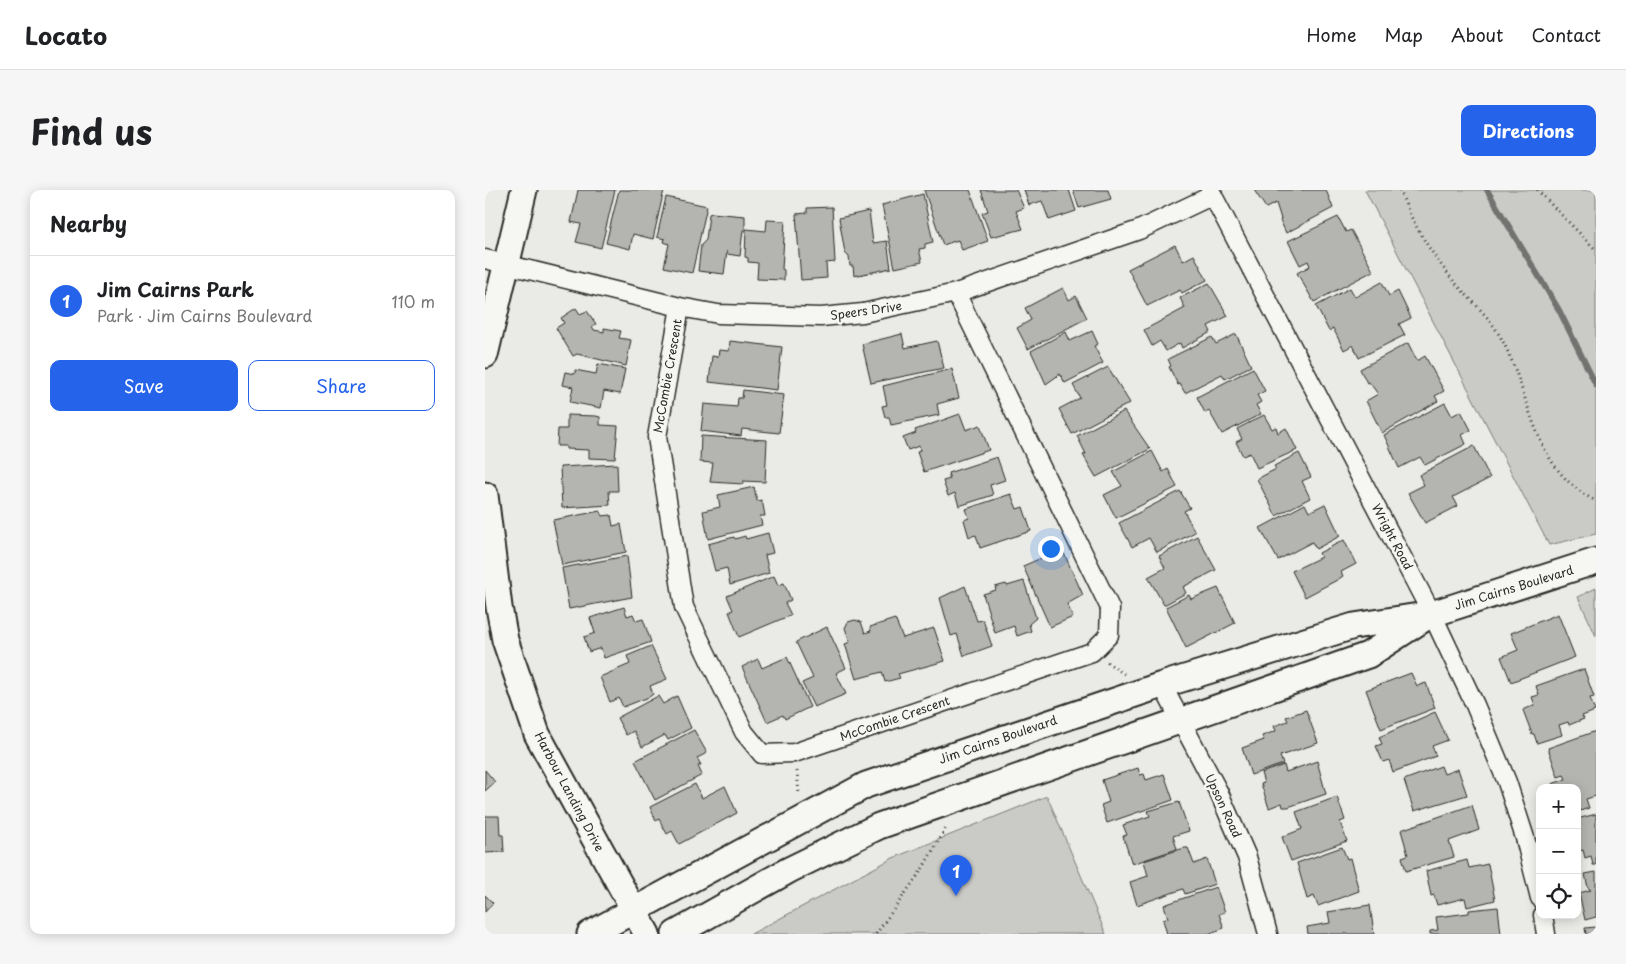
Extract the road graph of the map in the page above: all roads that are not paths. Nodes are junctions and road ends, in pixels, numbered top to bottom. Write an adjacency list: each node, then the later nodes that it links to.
1 (524, 190): 3 (street)
2 (1211, 193): 4 (street, Speers Drive); 9 (street, Wright Road)
3 (495, 261): 5 (street, Speers Drive); 6 (street)
4 (956, 293): 5 (street, Speers Drive); 5 (street, McCombie Crescent)
5 (680, 307)
6 (485, 355)
7 (486, 508): 13 (street, Harbour Landing Drive)
8 (1596, 562): 9 (street, Jim Cairns Boulevard)
9 (1432, 614): 10 (street, Jim Cairns Boulevard); 11 (street, Jim Cairns Boulevard); 12 (street, Wright Road)
10 (1154, 687): 11 (street, Upson Road); 13 (street, Jim Cairns Boulevard)
11 (1180, 719): 17 (street, Jim Cairns Boulevard); 18 (street, Upson Road)
12 (1536, 882)
13 (633, 911): 15 (street, Jim Cairns Boulevard); 16 (street, Harbour Landing Drive)
14 (1544, 919): 19 (street)
15 (590, 934)
16 (647, 934)
17 (675, 934)
18 (1268, 934)
19 (1546, 934)

